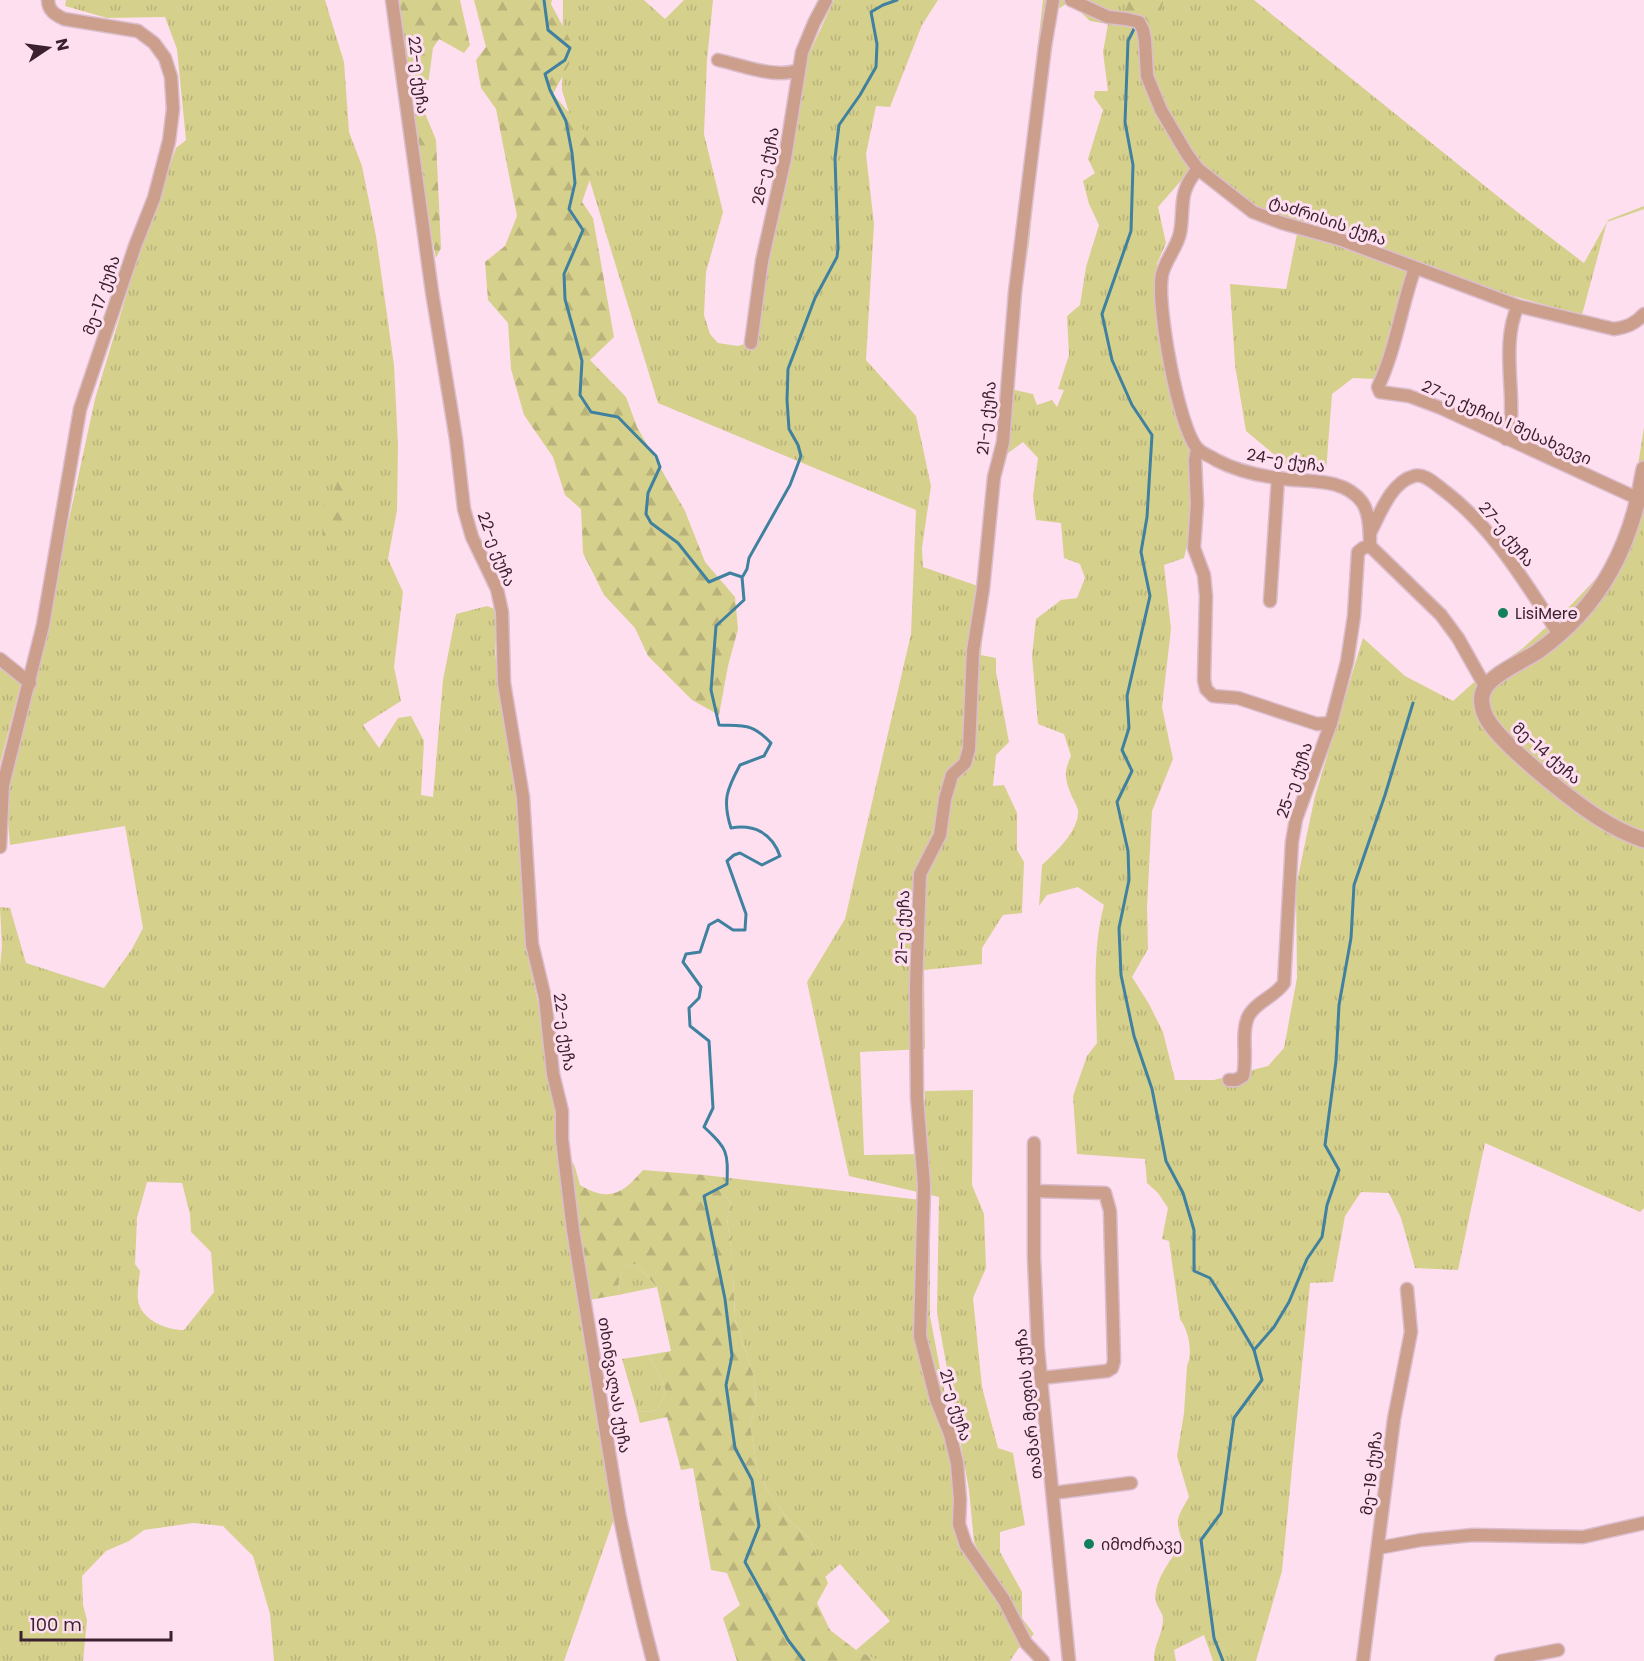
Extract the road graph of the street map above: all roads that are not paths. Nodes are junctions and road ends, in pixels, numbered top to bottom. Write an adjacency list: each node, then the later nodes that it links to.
1 (48, 0): 23 (street, მე-17 ქუჩა)
2 (392, 0): 29 (street, 22-ე ქუჩა)
3 (826, 0): 7 (street, 26-ე ქუჩა)
4 (1053, 0): 40 (street, 21-ე ქუჩა)
5 (1071, 0): 8 (street, ტაძრისის ქუჩა)
6 (718, 60): 7 (street)
7 (799, 70): 12 (street, 26-ე ქუჩა)
8 (1198, 170): 9 (street, ტაძრისის ქუჩა); 14 (street)
9 (1415, 268): 10 (street, ტაძრისის ქუჩა); 13 (street, 27-ე ქუჩის I შესახვევი)
10 (1518, 306): 11 (street, ტაძრისის ქუჩა); 13 (street)
11 (1644, 314)
12 (751, 343)
13 (1506, 439): 17 (street, 27-ე ქუჩის I შესახვევი)
14 (1197, 448): 16 (street, 24-ე ქუჩა); 25 (street)
15 (1644, 469): 17 (street)
16 (1278, 478): 18 (street, 24-ე ქუჩა); 20 (street)
17 (1639, 499): 21 (street)
18 (1370, 532): 19 (street, 24-ე ქუჩა); 21 (street, 27-ე ქუჩა)
19 (1370, 546): 24 (street); 25 (street, 25-ე ქუჩა)
20 (1270, 601)
21 (1559, 634): 24 (street)
22 (0, 659): 23 (street)
23 (30, 683): 27 (street, მე-17 ქუჩა)
24 (1485, 686): 26 (street, მე-14 ქუჩა)
25 (1331, 723): 28 (street, 25-ე ქუჩა)
26 (1644, 840)
27 (0, 847)
28 (1229, 1080)
29 (562, 1111): 39 (street, თხინვალას ქუჩა)
30 (1034, 1143): 31 (street, თამარ მეფის ქუჩა)
31 (1034, 1191): 33 (street, თამარ მეფის ქუჩა); 33 (street)
32 (1407, 1289): 37 (street, მე-19 ქუჩა)
33 (1041, 1378): 35 (street, თამარ მეფის ქუჩა)
34 (1131, 1483): 35 (street)
35 (1053, 1493): 41 (street, თამარ მეფის ქუჩა)
36 (1644, 1522): 37 (street)
37 (1378, 1548): 42 (street, მე-19 ქუჩა)
38 (1558, 1650): 43 (street)
39 (652, 1661)
40 (1043, 1661)
41 (1069, 1661)
42 (1363, 1661)
43 (1501, 1661)

